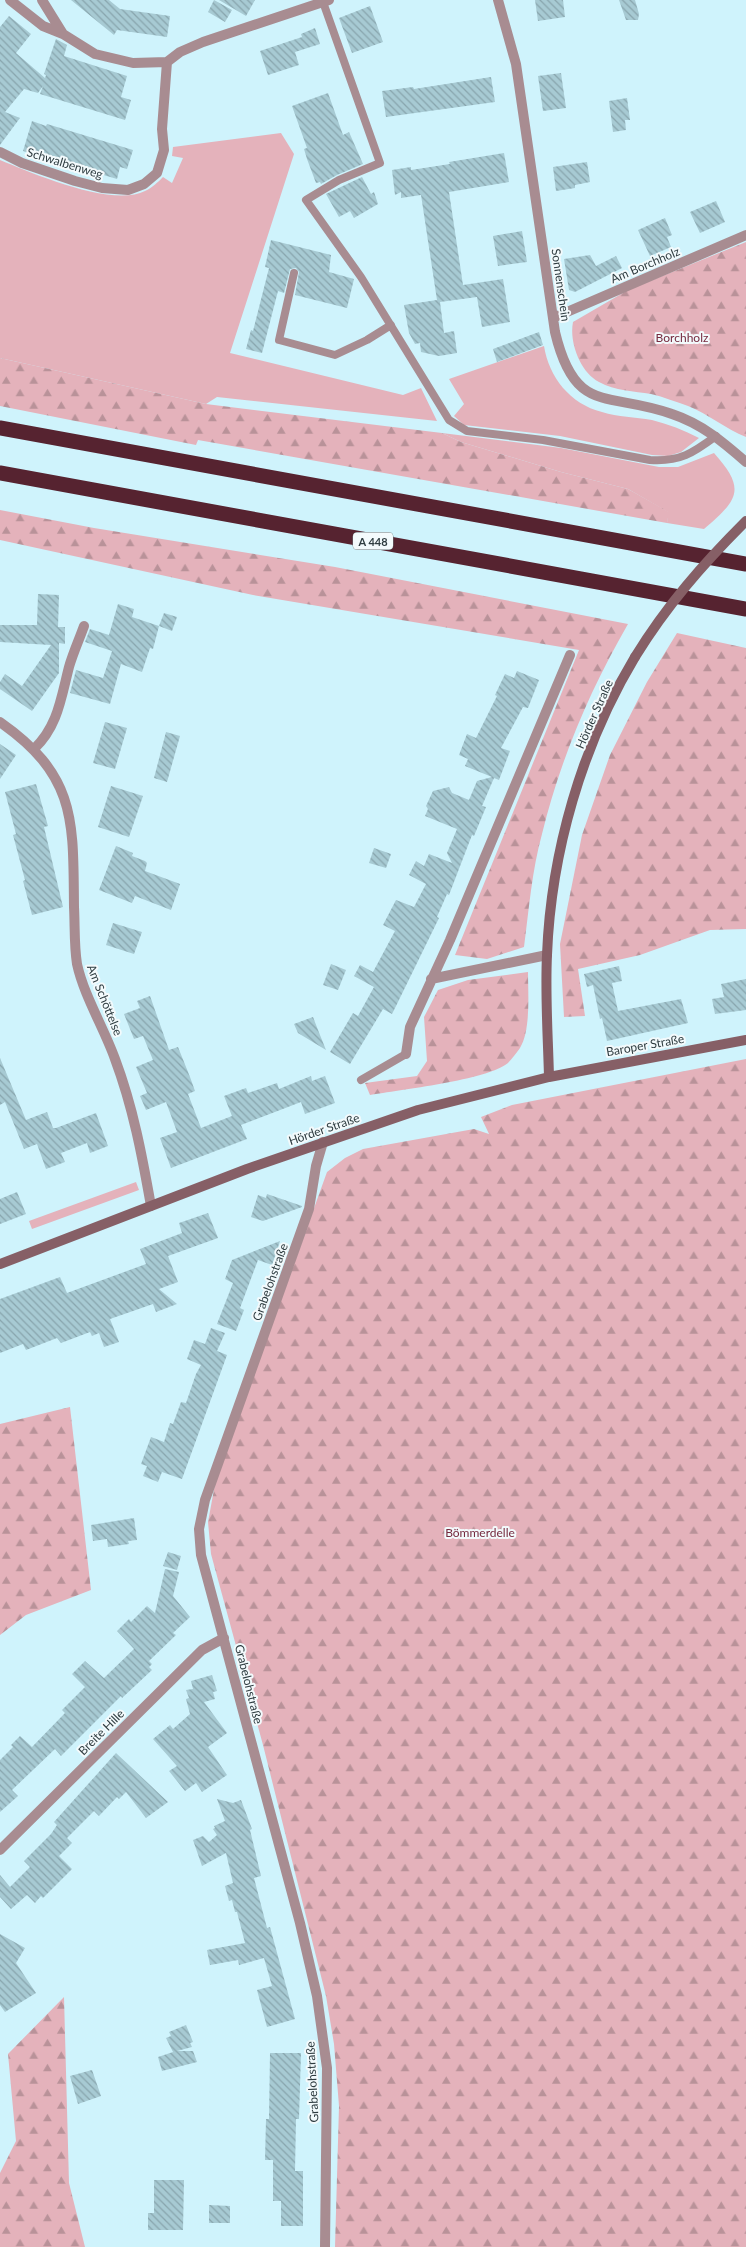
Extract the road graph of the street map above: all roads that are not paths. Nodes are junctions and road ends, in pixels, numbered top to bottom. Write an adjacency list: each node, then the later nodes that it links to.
1 (10, 0): 5 (street)
2 (42, 0): 5 (street)
3 (498, 0): 10 (street, Sonnenschein)
4 (324, 1): 6 (street); 11 (lane)
5 (63, 34): 6 (street)
6 (167, 62): 7 (street, Schwalbenweg)
7 (0, 152)
8 (746, 235): 10 (street, Am Borchholz)
9 (294, 272): 11 (lane)
10 (553, 318): 13 (street, Sonnenschein)
11 (390, 325): 13 (lane)
12 (0, 428): 17 (highway)
13 (716, 436): 14 (street, Sonnenschein)
14 (746, 462)
15 (0, 472): 18 (highway, A 448)
16 (746, 521): 23 (main road, Hörder Straße, bridge)
17 (746, 564)
18 (746, 609)
19 (84, 626): 22 (street)
20 (570, 654): 24 (street)
21 (0, 722): 22 (street, Am Schöttelse)
22 (34, 749): 30 (street, Am Schöttelse)
23 (547, 955): 24 (street); 27 (main road, Hörder Straße)
24 (432, 979): 26 (street)
25 (746, 1040): 27 (main road, Baroper Straße)
26 (406, 1054): 28 (lane)
27 (549, 1076): 29 (main road, Hörder Straße)
28 (361, 1080)
29 (323, 1142): 30 (main road, Hörder Straße); 32 (street, Grabelohstraße)
30 (151, 1206): 31 (main road, Hörder Straße)
31 (0, 1264)
32 (224, 1638): 33 (street, Breite Hille); 34 (street, Grabelohstraße)
33 (0, 1850)
34 (325, 2247)

